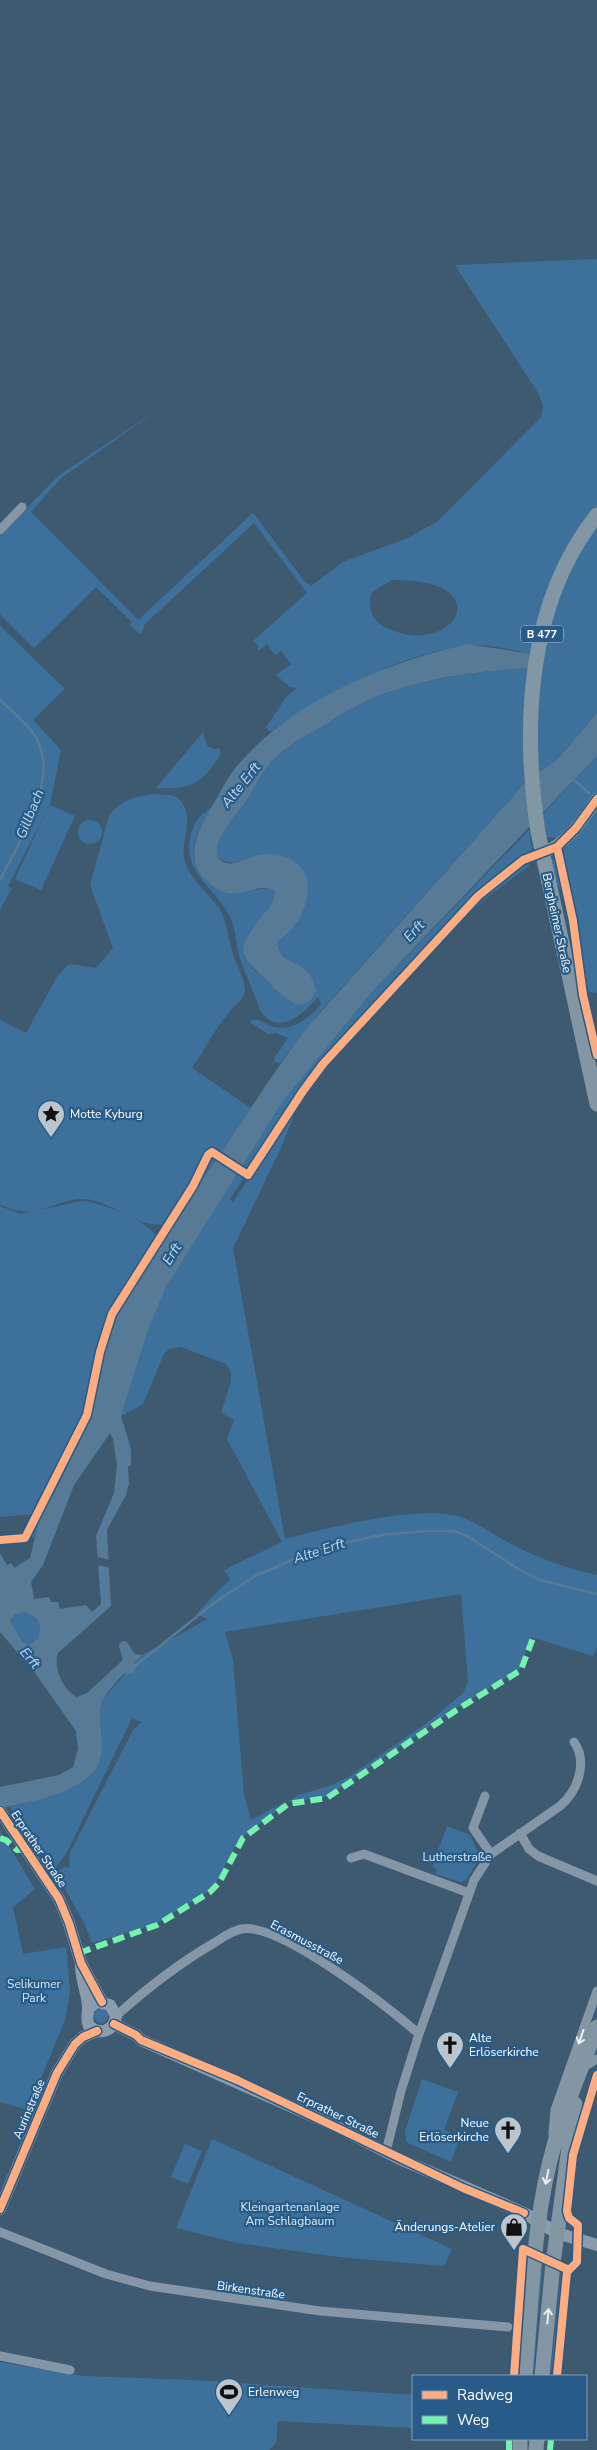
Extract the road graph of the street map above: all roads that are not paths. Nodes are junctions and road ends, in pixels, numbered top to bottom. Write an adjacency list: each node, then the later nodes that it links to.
1 (22, 507): 3 (street)
2 (597, 515): 5 (main road, Bergheimer Straße / B 477)
3 (0, 530)
4 (597, 800): 5 (main road)
5 (542, 853): 6 (main road, Bergheimer Straße / B 477)
6 (597, 1104)
7 (25, 1538): 8 (street)
8 (0, 1540)
9 (574, 1742): 12 (street)
10 (485, 1796): 13 (street)
11 (2, 1814): 17 (main road, Erprather Straße)
12 (520, 1833): 13 (street); 15 (street)
13 (491, 1854): 16 (street)
14 (351, 1858): 16 (street)
15 (597, 1881)
16 (469, 1893): 23 (street)
17 (82, 1963): 19 (main road, Erprather Straße); 20 (main road, Erprather Straße)
18 (597, 1991): 27 (street, one-way to 27)
19 (88, 2008): 20 (main road); 21 (main road, Erprather Straße)
20 (108, 2018): 21 (main road, Erprather Straße); 23 (street, Erasmusstraße); 26 (main road, Aurinstraße); 28 (main road, Erprather Straße)
21 (87, 2022): 26 (main road, Aurinstraße)
22 (597, 2027): 25 (main road)
23 (419, 2034): 28 (street)
24 (597, 2060): 25 (street)
25 (581, 2071): 27 (main road); 32 (main road)
26 (57, 2073): 29 (main road, Aurinstraße)
27 (555, 2142): 30 (main road, one-way to 30)
28 (386, 2152): 30 (main road, Erprather Straße)
29 (0, 2209)
30 (539, 2224): 32 (main road, Erprather Straße); 37 (main road)
31 (0, 2232): 34 (street, Birkenstraße)
32 (556, 2233): 33 (main road, Erprather Straße); 38 (main road, one-way to 32)
33 (597, 2245)
34 (508, 2327)
35 (0, 2356): 36 (street)
36 (70, 2370)
37 (525, 2375)
38 (542, 2375)

